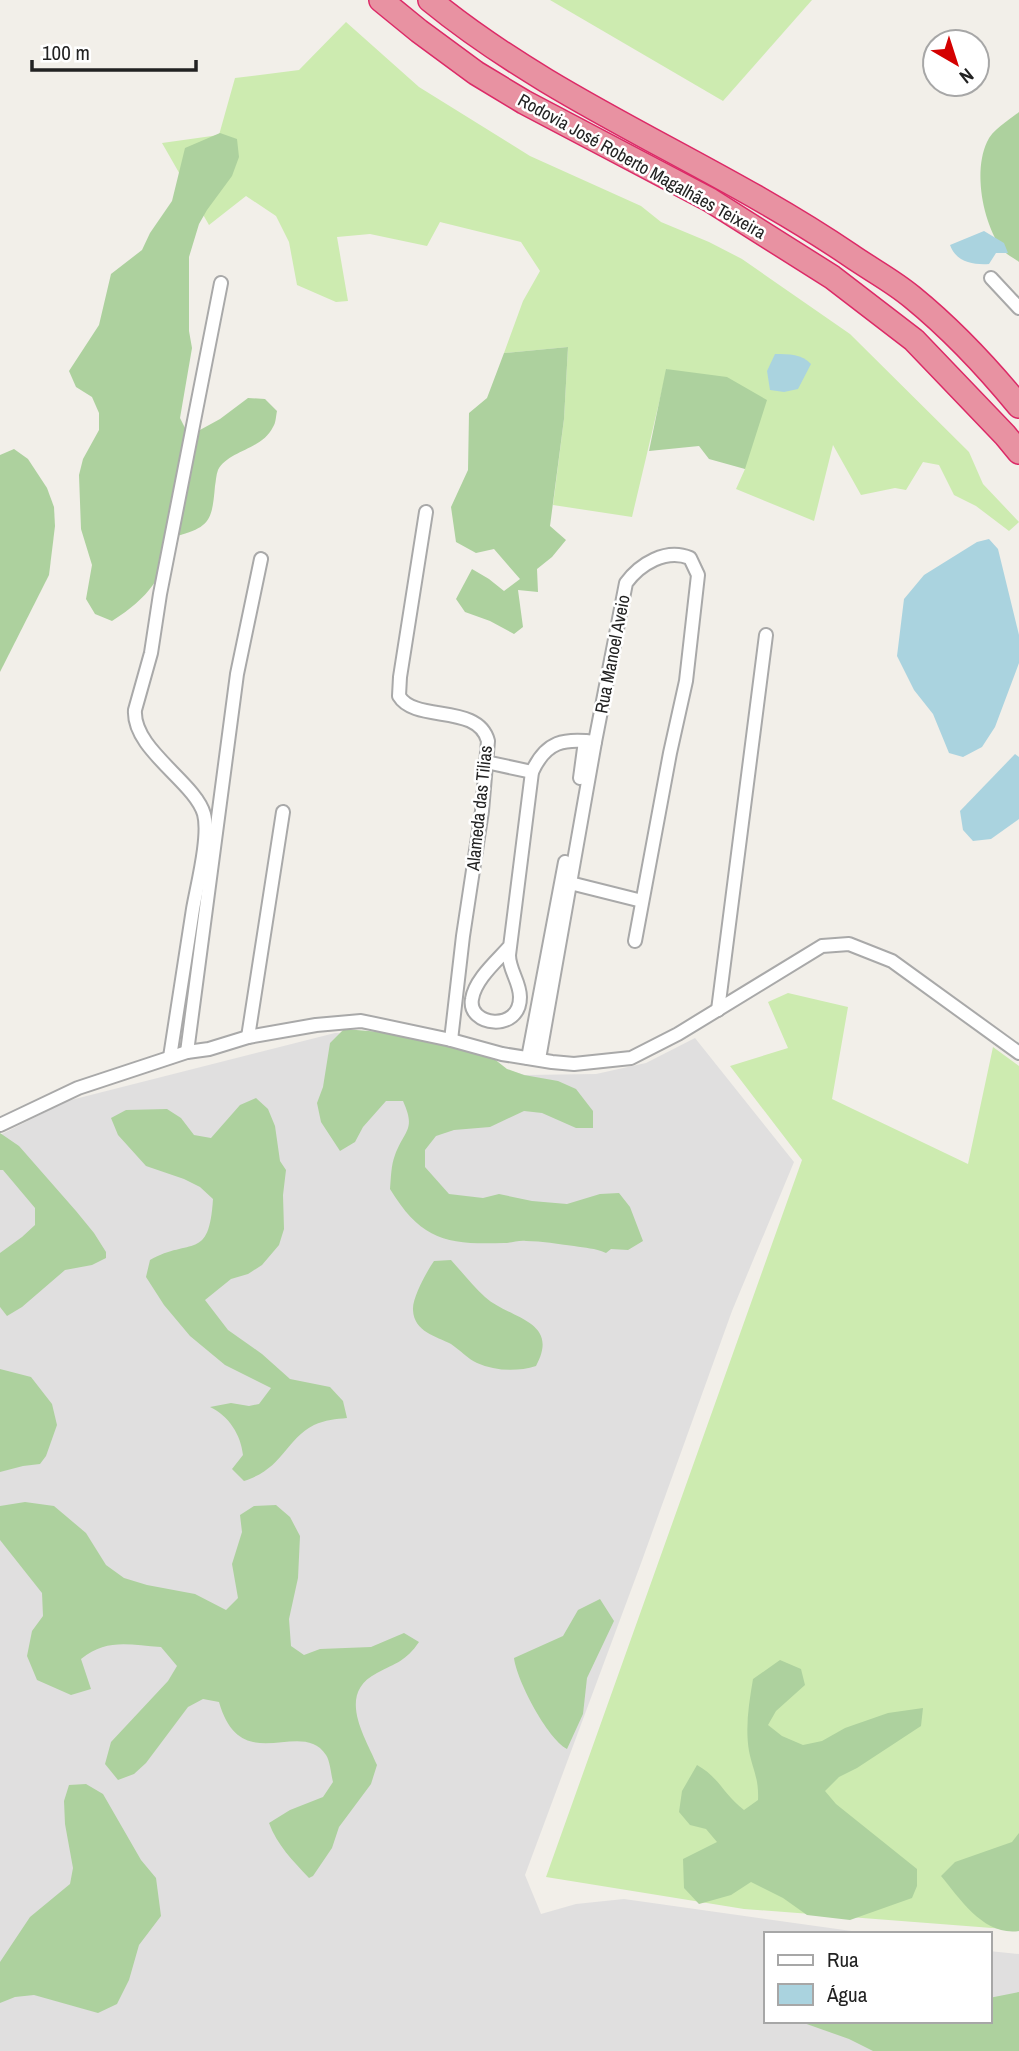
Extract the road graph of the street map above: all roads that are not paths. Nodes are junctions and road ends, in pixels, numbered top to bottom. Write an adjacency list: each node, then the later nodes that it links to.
1 (381, 0): 7 (highway, Rodovia José Roberto Magalhães Teixeira)
2 (430, 0): 6 (highway, Rodovia José Roberto Magalhães Teixeira)
3 (991, 278): 5 (street)
4 (221, 283): 24 (street)
5 (1019, 308)
6 (1019, 406)
7 (1019, 453)
8 (426, 512): 12 (street, Alameda das Tilias)
9 (261, 559): 22 (street)
10 (766, 635): 19 (street)
11 (590, 741): 13 (street); 15 (street, Rua Manoel Aveio); 16 (street, Rua Manoel Aveio); 25 (street)
12 (486, 762): 13 (street); 21 (street, Alameda das Tilias)
13 (532, 772): 18 (street)
14 (283, 812): 20 (street)
15 (570, 883): 16 (street); 25 (street, Rua Manoel Aveio)
16 (642, 901): 17 (street, Rua Manoel Aveio)
17 (635, 941)
18 (510, 946): 18 (street)
19 (718, 1010): 23 (street); 25 (street)
20 (248, 1037): 21 (street); 22 (street)
21 (451, 1040): 25 (street)
22 (187, 1052): 24 (street)
23 (1019, 1053)
24 (170, 1057): 26 (street)
25 (533, 1058)
26 (0, 1125)

